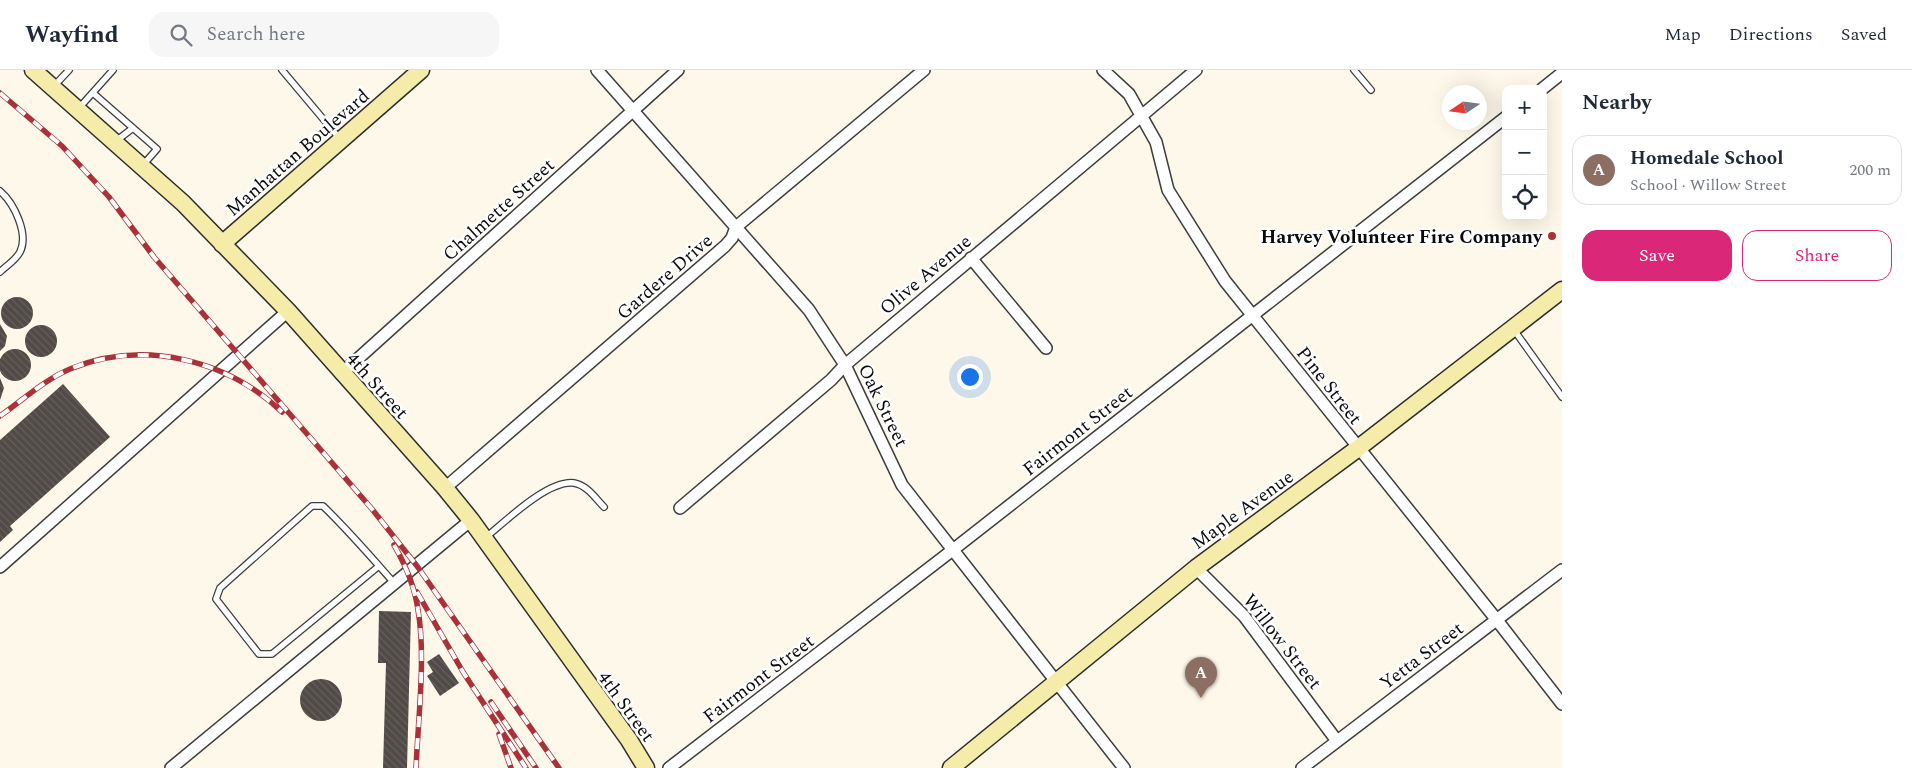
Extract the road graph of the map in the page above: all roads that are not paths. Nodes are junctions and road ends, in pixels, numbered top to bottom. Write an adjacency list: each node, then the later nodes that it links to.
1 (33, 70): 14 (street, 4th Street)
2 (69, 70): 14 (lane)
3 (113, 70): 16 (lane)
4 (282, 70): 22 (lane)
5 (421, 70): 22 (street, Manhattan Boulevard)
6 (597, 70): 18 (street, Oak Street)
7 (678, 70): 18 (street, Chalmette Street)
8 (924, 70): 26 (street, Gardere Drive)
9 (1103, 70): 19 (street, Pine Street)
10 (1196, 70): 19 (street, Olive Avenue)
11 (1354, 70): 15 (lane)
12 (1562, 73): 13 (street)
13 (1547, 85)
14 (53, 88): 17 (street, 4th Street)
15 (1371, 90)
16 (93, 92): 17 (lane); 21 (lane)
17 (78, 110): 23 (street, 4th Street)
18 (633, 110): 26 (street, Oak Street); 36 (street, Chalmette Street)
19 (1141, 114): 28 (street, Olive Avenue); 32 (street, Pine Street)
20 (1502, 120): 32 (street, Fairmont Street)
21 (133, 128): 23 (lane); 24 (lane)
22 (341, 140): 27 (street, Manhattan Boulevard)
23 (115, 143): 24 (street, 4th Street)
24 (142, 166): 27 (street, 4th Street)
25 (0, 191): 29 (lane)
26 (736, 227): 35 (street, Oak Street); 39 (street, Gardere Drive)
27 (222, 244): 31 (street, 4th Street)
28 (972, 258): 34 (street); 35 (street, Olive Avenue)
29 (0, 272)
30 (1562, 290): 33 (street, Maple Avenue)
31 (288, 312): 36 (street, 4th Street); 46 (street)
32 (1252, 315): 38 (street, Pine Street); 44 (street, Fairmont Street)
33 (1514, 330): 37 (lane); 38 (street, Maple Avenue)
34 (1046, 348)
35 (845, 365): 41 (street, Olive Avenue); 44 (street, Oak Street)
36 (341, 374): 39 (street, 4th Street)
37 (1562, 397)
38 (1358, 449): 47 (street, Maple Avenue); 50 (street, Pine Street)
39 (445, 488): 42 (street, 4th Street)
40 (604, 507): 43 (lane)
41 (680, 508)
42 (471, 520): 43 (street, 4th Street); 49 (street)
43 (484, 539): 55 (street, 4th Street)
44 (954, 549): 51 (street, Oak Street); 56 (street, Fairmont Street)
45 (379, 566): 45 (lane); 49 (lane)
46 (0, 567)
47 (1196, 568): 51 (street, Maple Avenue); 53 (street, Willow Street)
48 (1562, 570): 50 (street, Yetta Street)
49 (395, 584): 54 (street)
50 (1496, 619): 52 (street, Pine Street); 53 (street, Yetta Street)
51 (1057, 681): 57 (street, Maple Avenue); 58 (street, Oak Street)
52 (1562, 704)
53 (1337, 741): 59 (street, Yetta Street)
54 (172, 768)
55 (646, 768)
56 (669, 768)
57 (951, 768)
58 (1124, 768)
59 (1302, 768)

